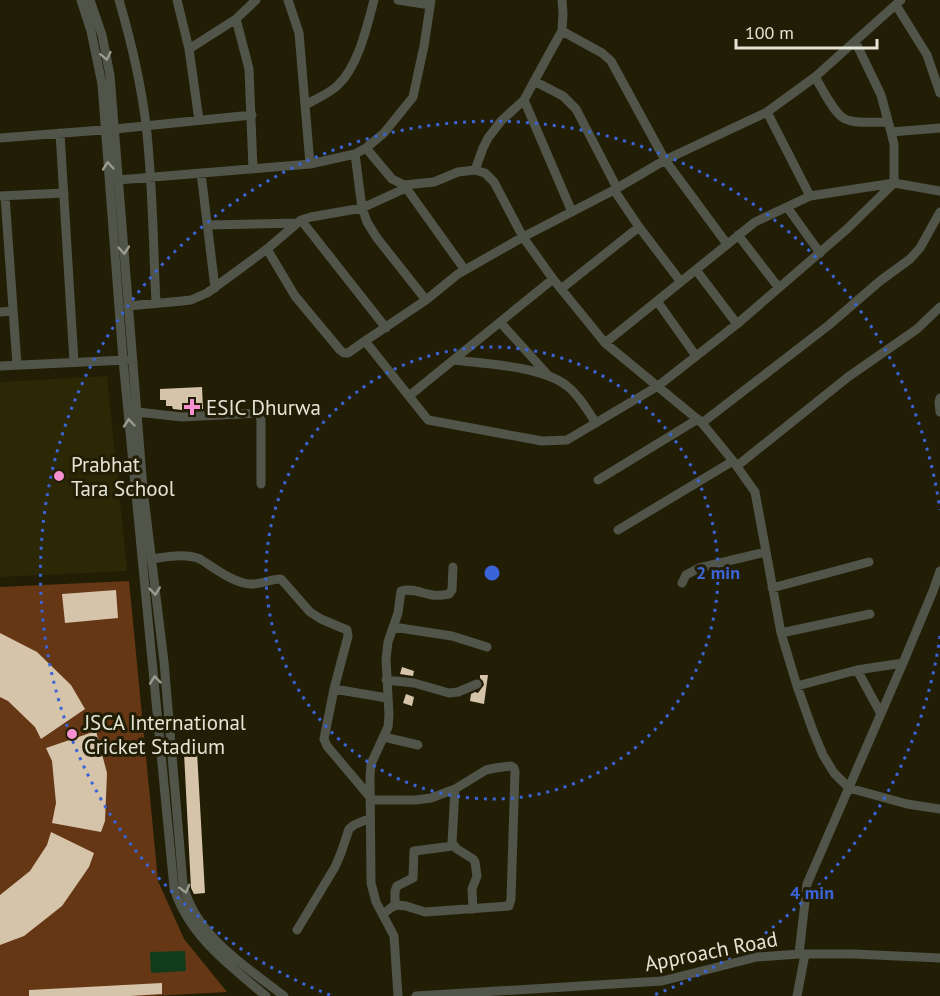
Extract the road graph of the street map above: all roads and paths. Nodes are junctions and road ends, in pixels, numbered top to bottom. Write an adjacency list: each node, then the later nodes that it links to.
1 (81, 0): 28 (street)
2 (90, 0): 26 (street, one-way to 26)
3 (119, 0): 25 (street)
4 (177, 0): 15 (street)
5 (256, 0): 12 (street)
6 (288, 0): 20 (street)
7 (374, 0): 20 (street)
8 (398, 0): 10 (street)
9 (562, 0): 13 (street)
10 (431, 3): 32 (street)
11 (898, 3): 14 (street); 18 (street)
12 (236, 19): 15 (street); 22 (street)
13 (562, 31): 17 (street); 34 (street)
14 (855, 41): 16 (street); 24 (street)
15 (189, 49): 23 (street)
16 (815, 77): 21 (street); 24 (street)
17 (534, 81): 19 (street); 43 (street)
18 (940, 93)
19 (524, 100): 37 (street); 50 (street)
20 (305, 105): 35 (street)
21 (767, 112): 34 (street); 47 (street)
22 (252, 115): 23 (street); 36 (street)
23 (199, 120): 25 (street)
24 (888, 122): 29 (street)
25 (146, 126): 26 (street); 39 (street)
26 (115, 129): 28 (street); 40 (street)
27 (940, 129): 29 (street)
28 (104, 130): 30 (street); 81 (street, one-way to 28)
29 (891, 132): 41 (street)
30 (60, 133): 31 (street); 45 (street)
31 (0, 138)
32 (366, 148): 33 (street); 42 (street)
33 (355, 154): 35 (street); 49 (street)
34 (665, 160): 43 (street); 57 (street)
35 (310, 164): 36 (street)
36 (253, 169): 38 (street)
37 (475, 170): 42 (street); 56 (street)
38 (201, 173): 39 (street); 53 (street)
39 (150, 177): 40 (street); 69 (street)
40 (118, 180): 70 (street, one-way to 70)
41 (894, 183): 44 (street); 47 (street); 59 (street)
42 (405, 187): 49 (street); 60 (street)
43 (616, 189): 50 (street); 54 (street)
44 (940, 191)
45 (64, 193): 46 (street); 83 (street)
46 (2, 196): 72 (street)
47 (810, 196): 48 (street)
48 (787, 207): 55 (street); 59 (street)
49 (362, 208): 52 (street); 67 (street)
50 (572, 212): 56 (street)
51 (940, 212): 92 (street)
52 (299, 222): 53 (street); 58 (street); 76 (street)
53 (207, 225): 64 (street)
54 (639, 227): 63 (street); 66 (street)
55 (738, 235): 57 (street); 65 (street)
56 (523, 237): 60 (street); 62 (street)
57 (727, 244): 61 (street)
58 (267, 249): 64 (street); 77 (street)
59 (820, 253): 65 (street)
60 (465, 270): 67 (street)
61 (696, 270): 63 (street); 75 (street)
62 (553, 279): 66 (street); 74 (street)
63 (681, 282): 68 (street)
64 (215, 288): 69 (street)
65 (779, 288): 75 (street)
66 (561, 289): 78 (street)
67 (426, 300): 76 (street)
68 (657, 301): 78 (street); 79 (street)
69 (156, 303): 70 (street)
70 (129, 306): 80 (street)
71 (940, 307): 94 (street)
72 (13, 311): 73 (street); 84 (street)
73 (0, 312)
74 (500, 322): 82 (street); 86 (street)
75 (737, 324): 79 (street)
76 (386, 328): 77 (street)
77 (365, 341): 88 (street)
78 (605, 343): 87 (street)
79 (696, 356): 87 (street)
80 (133, 359): 81 (street); 90 (street)
81 (123, 360): 83 (street); 133 (street, one-way to 81)
82 (454, 360): 86 (street); 88 (street)
83 (74, 362): 84 (street)
84 (17, 365): 85 (street)
85 (0, 366)
86 (549, 375): 93 (street)
87 (658, 386): 92 (street); 93 (street)
88 (409, 396): 93 (street)
89 (940, 398): 91 (street)
90 (137, 412): 96 (street); 99 (street)
91 (940, 412)
92 (700, 421): 94 (street); 95 (street)
93 (596, 423)
94 (735, 463): 97 (street); 98 (street)
95 (598, 480)
96 (261, 484)
97 (618, 530)
98 (766, 552): 103 (street); 104 (street)
99 (152, 559): 114 (street); 134 (street, one-way to 134)
100 (869, 562): 104 (street)
101 (453, 567): 106 (street)
102 (940, 572): 109 (street)
103 (682, 583)
104 (772, 588): 107 (street)
105 (870, 614): 107 (street)
106 (393, 627): 108 (street); 111 (street)
107 (781, 633): 113 (street)
108 (488, 647)
109 (903, 663): 110 (street); 116 (street)
110 (857, 670): 113 (street); 116 (street)
111 (386, 680): 112 (street); 115 (street)
112 (477, 684)
113 (797, 686): 119 (street)
114 (334, 689): 115 (street); 121 (street)
115 (387, 698): 117 (street)
116 (881, 714): 119 (street)
117 (384, 737): 118 (street); 121 (street)
118 (418, 745)
119 (849, 788): 122 (street); 129 (street)
120 (455, 789): 121 (street); 124 (street); 126 (street)
121 (370, 798): 123 (street)
122 (940, 809)
123 (370, 819): 127 (street); 128 (street)
124 (453, 846): 125 (street); 126 (street)
125 (395, 906): 126 (street); 127 (street)
126 (472, 909)
127 (383, 914): 135 (street)
128 (297, 930)
129 (802, 954): 130 (street, Approach Road); 131 (street, Approach Road); 137 (street)
130 (940, 958)
131 (581, 991): 132 (street, Approach Road)
132 (475, 994): 136 (street, Approach Road)
133 (266, 996)
134 (284, 996)
135 (398, 996)
136 (416, 996)
137 (797, 996)

